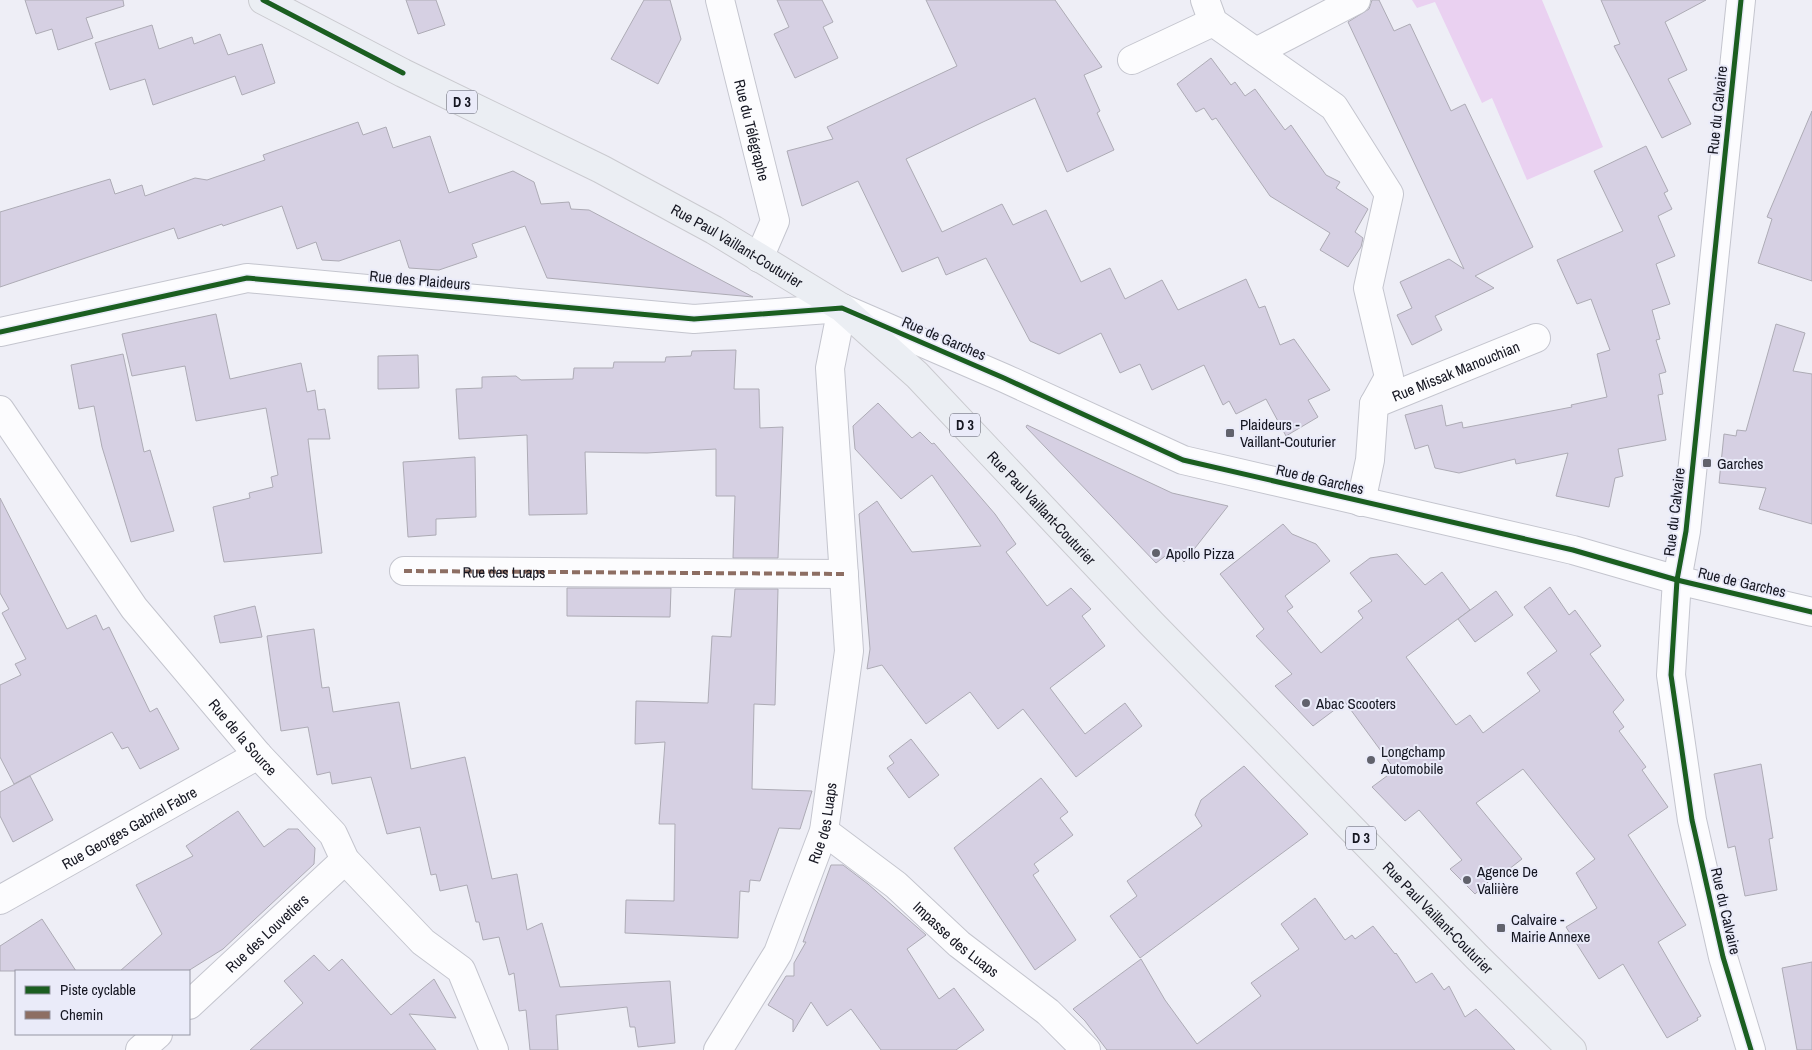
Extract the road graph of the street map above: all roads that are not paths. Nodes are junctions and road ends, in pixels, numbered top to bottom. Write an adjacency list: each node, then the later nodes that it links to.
1 (263, 0): 8 (main road, Rue Paul Vaillant-Couturier / D 3)
2 (720, 0): 8 (street, Rue du Télégraphe)
3 (1356, 0): 6 (street)
4 (1741, 0): 17 (street, Rue du Calvaire)
5 (1209, 11): 6 (street, Rue Missak Manouchian); 7 (street, Rue Missak Manouchian)
6 (1256, 52): 12 (street, Rue Missak Manouchian)
7 (1132, 60)
8 (759, 258): 9 (main road, Rue Paul Vaillant-Couturier / D 3)
9 (842, 308): 10 (street, Rue des Plaideurs); 14 (street, Rue de Garches); 16 (street, Rue des Luaps); 29 (main road, Rue Paul Vaillant-Couturier / D 3)
10 (0, 332)
11 (1536, 338): 12 (street, Rue Missak Manouchian)
12 (1374, 404): 14 (street, Rue Missak Manouchian)
13 (0, 410): 19 (street, Rue de la Source)
14 (1361, 502): 17 (street, Rue de Garches)
15 (404, 571): 16 (street, Rue des Luaps)
16 (844, 574): 20 (street, Rue des Luaps)
17 (1677, 580): 18 (street, Rue de Garches); 30 (street, Rue du Calvaire)
18 (1812, 612)
19 (258, 755): 21 (street, Rue de la Source); 22 (street, Rue Georges Gabriel Fabre)
20 (824, 831): 27 (street, Rue des Luaps); 28 (street, Impasse des Luaps)
21 (345, 860): 23 (street, Rue des Louvetiers); 26 (street, Rue de la Source)
22 (0, 900)
23 (190, 1004)
24 (157, 1035): 25 (street)
25 (140, 1050)
26 (494, 1050)
27 (718, 1050)
28 (1086, 1050)
29 (1572, 1050)
30 (1751, 1050)

